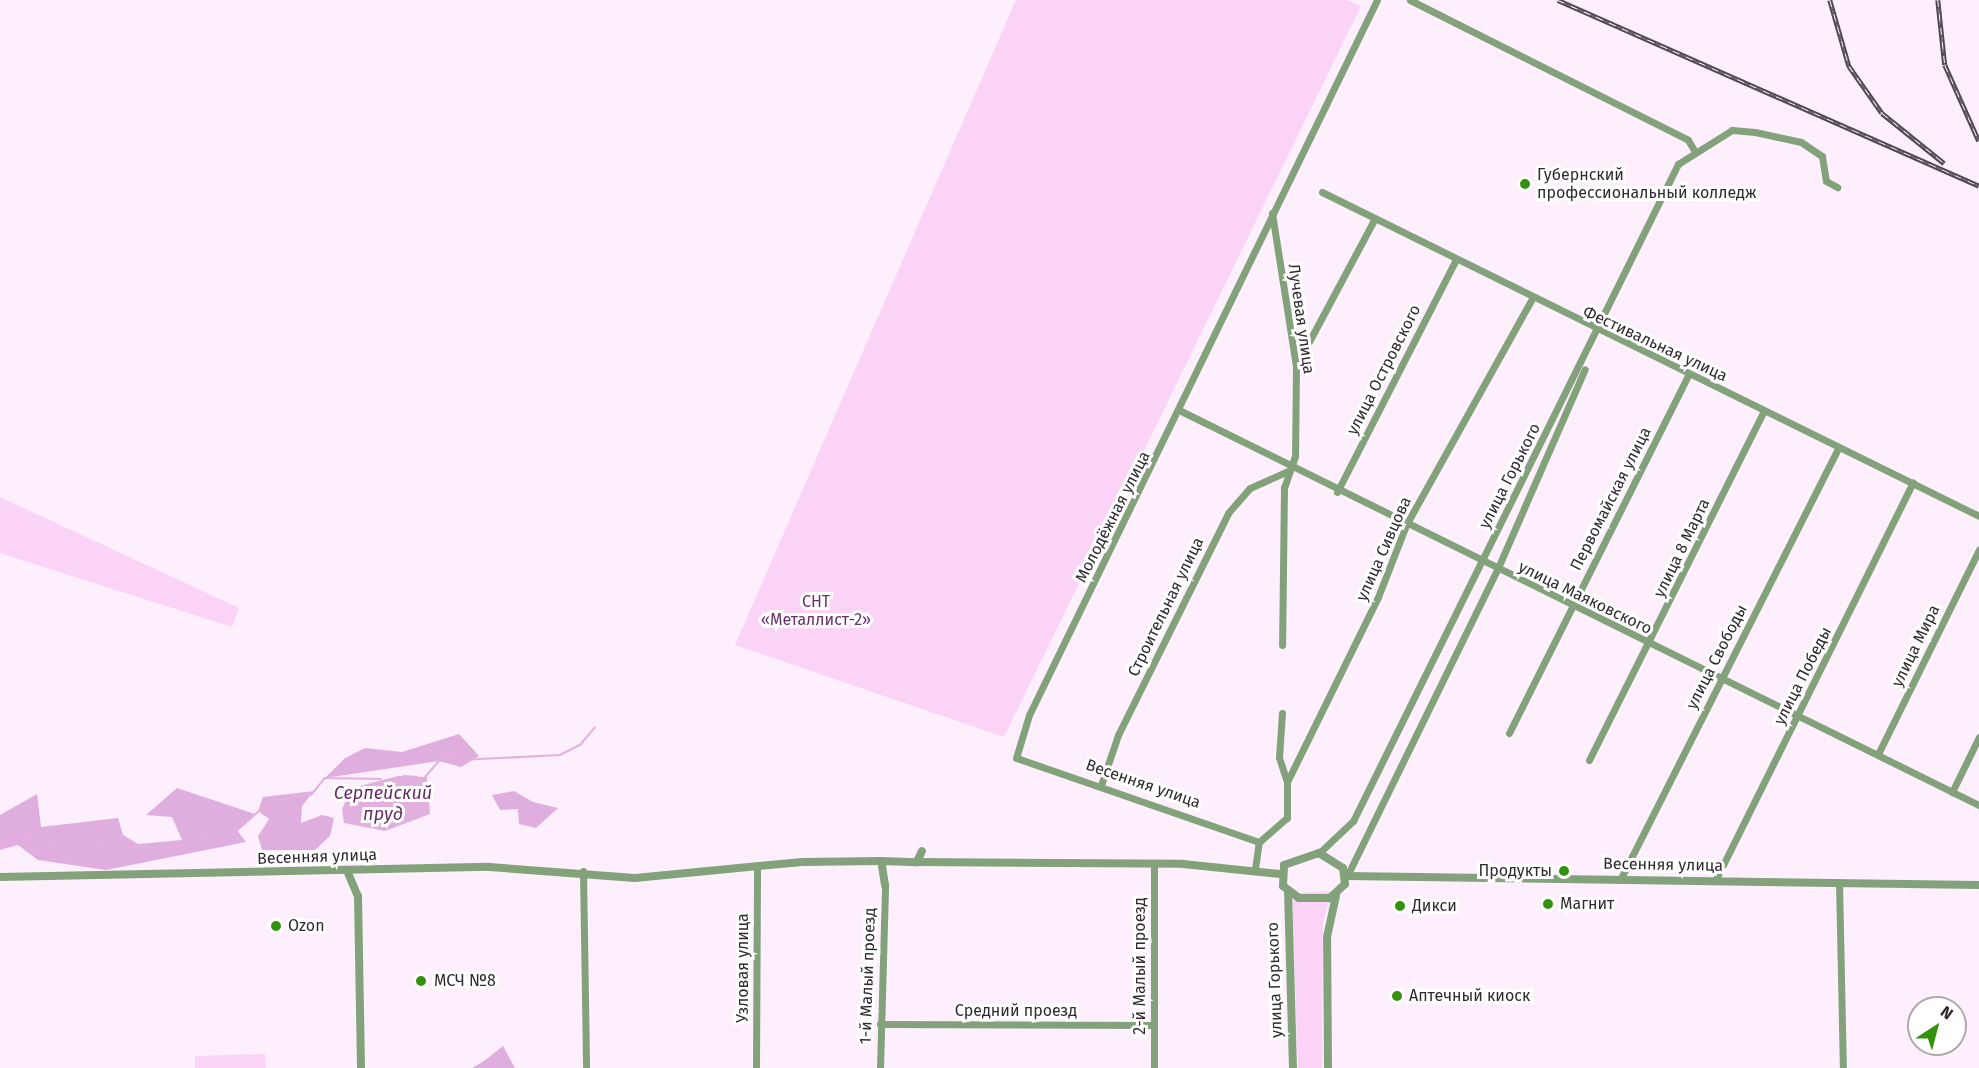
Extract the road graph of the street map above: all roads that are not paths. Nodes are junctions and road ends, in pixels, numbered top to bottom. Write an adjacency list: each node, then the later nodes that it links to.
1 (1377, 0): 6 (street, Молодёжная улица)
2 (1410, 0): 3 (street)
3 (1694, 150): 4 (street); 10 (street)
4 (1837, 187)
5 (1322, 192): 7 (street, Фестивальная улица)
6 (1272, 211): 11 (street, Лучевая улица); 13 (street, Молодёжная улица)
7 (1374, 220): 8 (street, Фестивальная улица); 11 (street)
8 (1455, 261): 9 (street, Фестивальная улица); 18 (street, улица Островского)
9 (1532, 300): 10 (street, Фестивальная улица); 20 (street, улица Сивцова)
10 (1598, 333): 12 (street, Фестивальная улица); 22 (street, улица Горького); 23 (street, улица Горького)
11 (1296, 366): 16 (street, Лучевая улица)
12 (1689, 374): 14 (street, Фестивальная улица); 24 (street, Первомайская улица)
13 (1181, 411): 16 (street, улица Маяковского); 33 (street, Молодёжная улица)
14 (1764, 411): 15 (street, Фестивальная улица); 25 (street, улица 8 Марта)
15 (1839, 447): 17 (street, Фестивальная улица); 27 (street, улица Свободы)
16 (1290, 470): 18 (street, улица Маяковского); 26 (street, Лучевая улица); 36 (street, Строительная улица)
17 (1913, 483): 19 (street, Фестивальная улица); 29 (street, улица Победы)
18 (1337, 492): 20 (street, улица Маяковского)
19 (1979, 516)
20 (1406, 525): 22 (street, улица Маяковского); 35 (street, улица Сивцова)
21 (1979, 550): 32 (street, улица Мира)
22 (1483, 564): 23 (street, улица Маяковского); 41 (street, улица Горького)
23 (1497, 570): 24 (street, улица Маяковского); 51 (street, улица Горького)
24 (1573, 606): 25 (street, улица Маяковского); 30 (street, Первомайская улица)
25 (1649, 644): 27 (street, улица Маяковского); 34 (street, улица 8 Марта)
26 (1282, 645)
27 (1721, 679): 29 (street, улица Маяковского); 52 (street, улица Свободы)
28 (1282, 713): 35 (street)
29 (1797, 716): 32 (street, улица Маяковского); 53 (street, улица Победы)
30 (1509, 733)
31 (1979, 737): 37 (street)
32 (1878, 754): 37 (street, улица Маяковского)
33 (1016, 758): 36 (street, Весенняя улица)
34 (1589, 760)
35 (1287, 782): 39 (street)
36 (1101, 785): 39 (street, Весенняя улица)
37 (1952, 792): 38 (street, улица Маяковского)
38 (1979, 805)
39 (1259, 842): 46 (street)
40 (922, 851): 43 (street)
41 (1319, 853): 49 (street); 51 (street)
42 (881, 861): 43 (street, Весенняя улица); 45 (street, Весенняя улица); 55 (street)
43 (917, 862): 44 (street, Весенняя улица)
44 (1154, 864): 46 (street, Весенняя улица); 60 (street, 2-й Малый проезд)
45 (757, 869): 47 (street, Весенняя улица); 63 (street, Узловая улица)
46 (1255, 869): 49 (street, Весенняя улица)
47 (583, 872): 48 (street, Весенняя улица); 62 (street)
48 (348, 873): 50 (street, Весенняя улица); 61 (street)
49 (1280, 874): 57 (street)
50 (0, 876)
51 (1347, 876): 52 (street, Весенняя улица); 58 (street)
52 (1620, 879): 53 (street, Весенняя улица)
53 (1715, 881): 54 (street, Весенняя улица)
54 (1839, 882): 56 (street, Весенняя улица); 68 (street)
55 (885, 885): 59 (street, 1-й Малый проезд)
56 (1979, 885)
57 (1288, 890): 58 (street); 66 (street, улица Горького)
58 (1336, 896): 67 (street)
59 (880, 1024): 60 (street, Средний проезд); 64 (street, 1-й Малый проезд)
60 (1153, 1025): 65 (street, 2-й Малый проезд)
61 (360, 1068)
62 (586, 1068)
63 (756, 1068)
64 (880, 1068)
65 (1154, 1068)
66 (1293, 1068)
67 (1328, 1068)
68 (1843, 1068)

